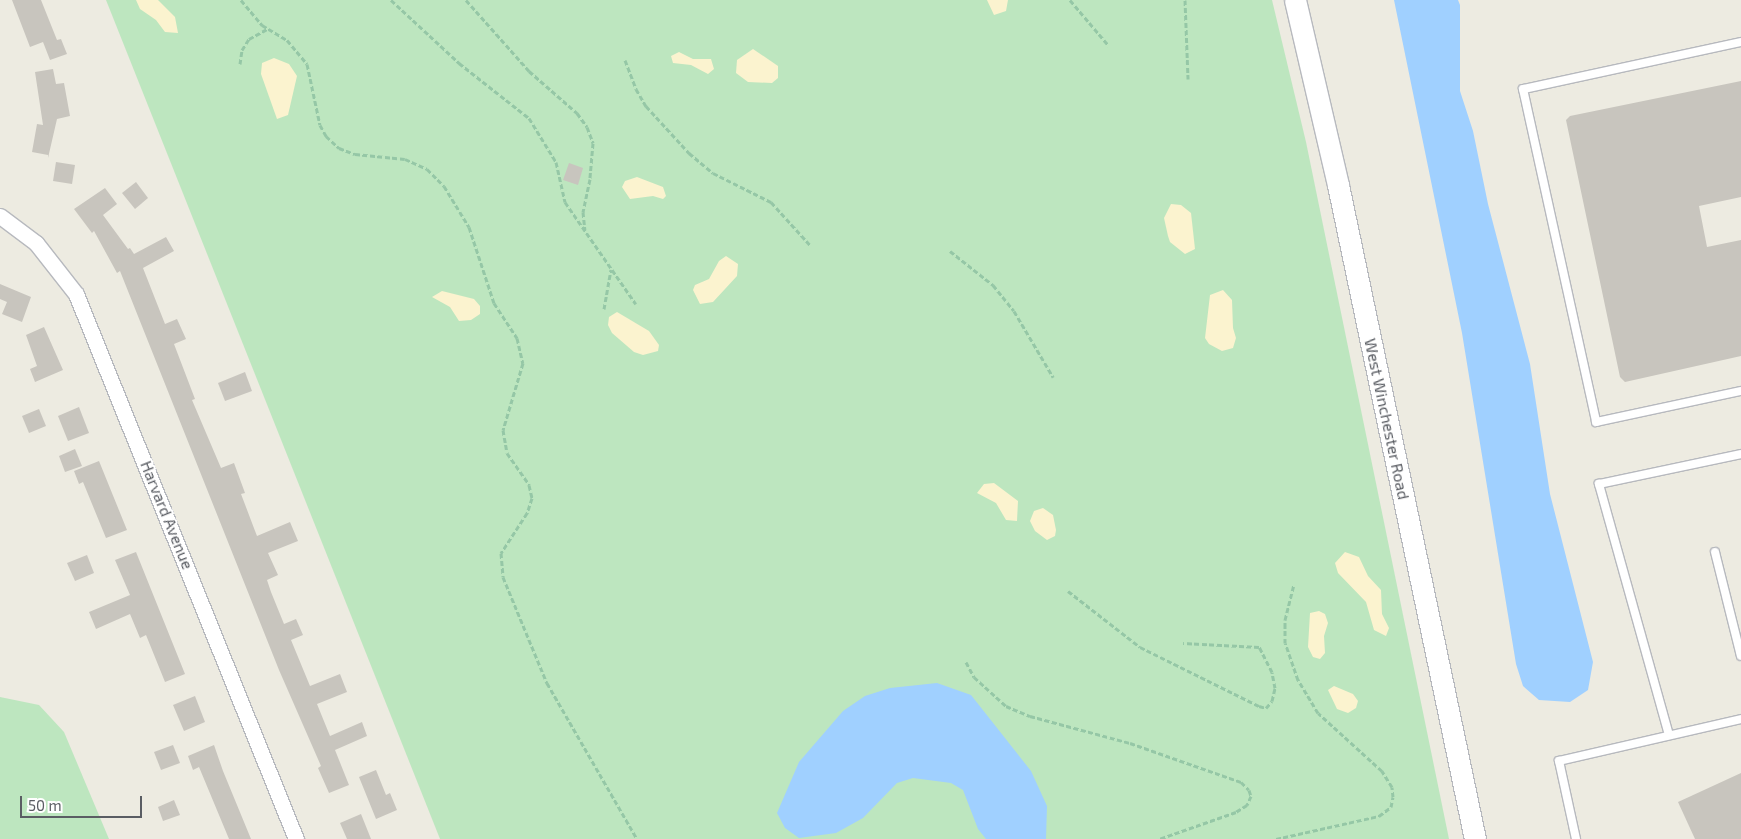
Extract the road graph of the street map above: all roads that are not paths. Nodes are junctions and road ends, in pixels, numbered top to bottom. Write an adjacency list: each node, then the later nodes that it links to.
1 (1295, 0): 11 (main road, West Winchester Road)
2 (1741, 42): 4 (lane)
3 (0, 216): 10 (street, Harvard Avenue)
4 (1741, 391)
5 (1741, 454): 9 (lane)
6 (1715, 552): 7 (lane)
7 (1741, 656)
8 (1741, 719): 9 (lane)
9 (1669, 735): 12 (lane)
10 (296, 839)
11 (1475, 839)
12 (1576, 839)

